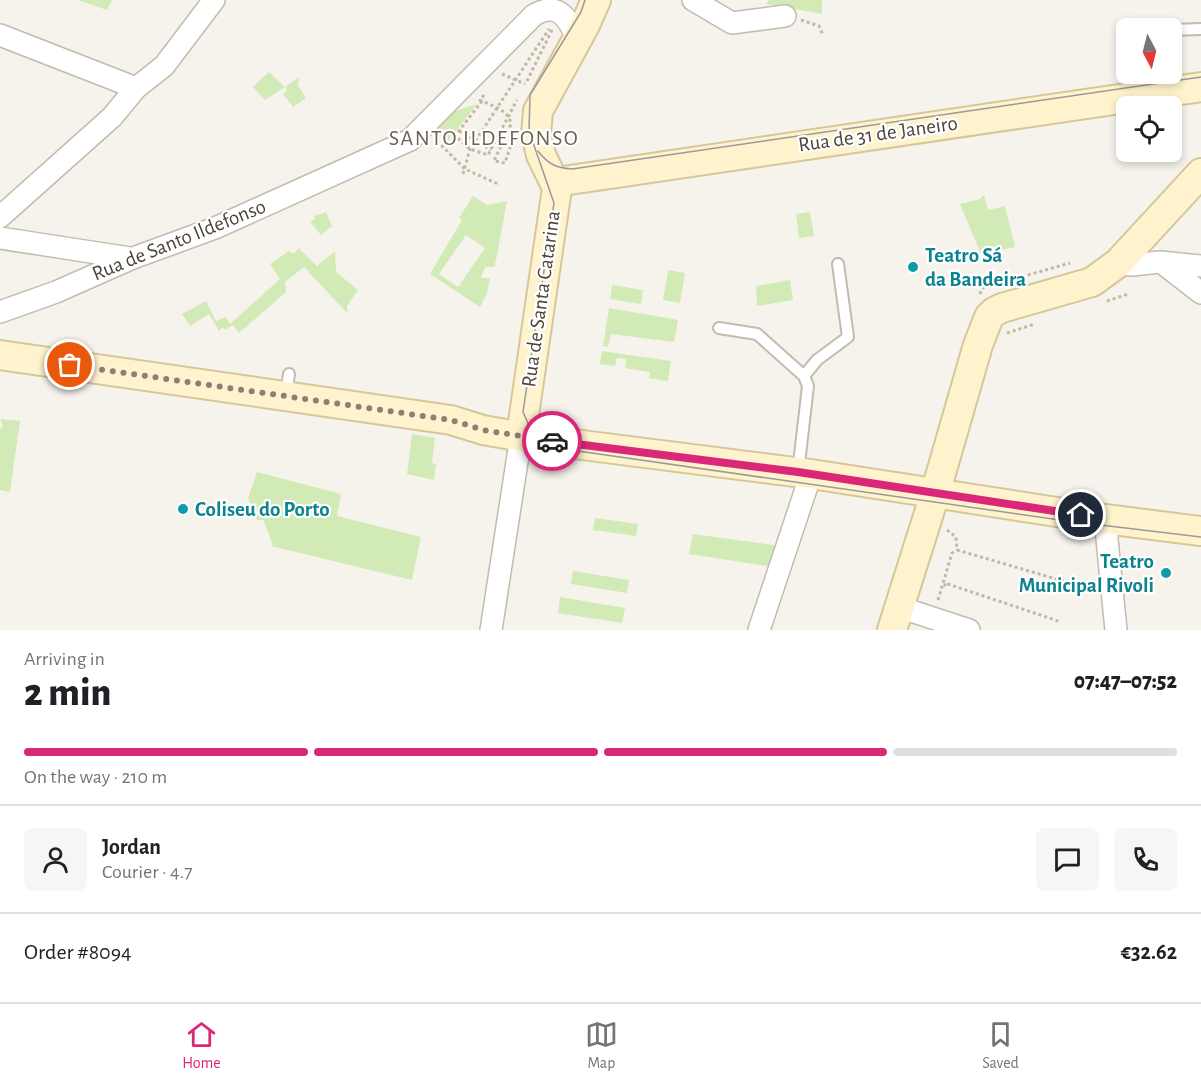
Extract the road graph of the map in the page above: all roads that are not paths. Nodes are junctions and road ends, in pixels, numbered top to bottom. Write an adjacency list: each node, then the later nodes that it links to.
1 (214, 0): 10 (street)
2 (596, 0): 8 (street)
3 (693, 0): 4 (street)
4 (785, 16)
5 (1201, 29): 6 (lane)
6 (1182, 30)
7 (0, 35): 10 (street)
8 (577, 38): 12 (street); 15 (street, Rua de Santo Ildefonso)
9 (1201, 87): 12 (street, Rua de 31 de Janeiro)
10 (136, 88): 13 (street)
11 (1201, 173): 17 (street)
12 (556, 182): 25 (street, Rua de Santa Catarina)
13 (0, 217)
14 (0, 238): 15 (street)
15 (133, 258): 21 (street, Rua de Santo Ildefonso)
16 (1160, 262): 17 (street); 19 (street); 20 (street)
17 (1118, 263): 27 (street)
18 (838, 264): 24 (lane)
19 (1201, 266)
20 (1201, 293)
21 (0, 312)
22 (719, 328): 24 (lane)
23 (0, 355): 25 (street)
24 (804, 376): 26 (lane)
25 (520, 436): 26 (street); 31 (street, Rua de Santa Catarina)
26 (804, 473): 27 (street); 32 (street)
27 (935, 494): 28 (street); 30 (street)
28 (1105, 519): 29 (street); 34 (street)
29 (1201, 531)
30 (896, 619): 33 (street)
31 (491, 630)
32 (759, 630)
33 (969, 630)
34 (1116, 630)

